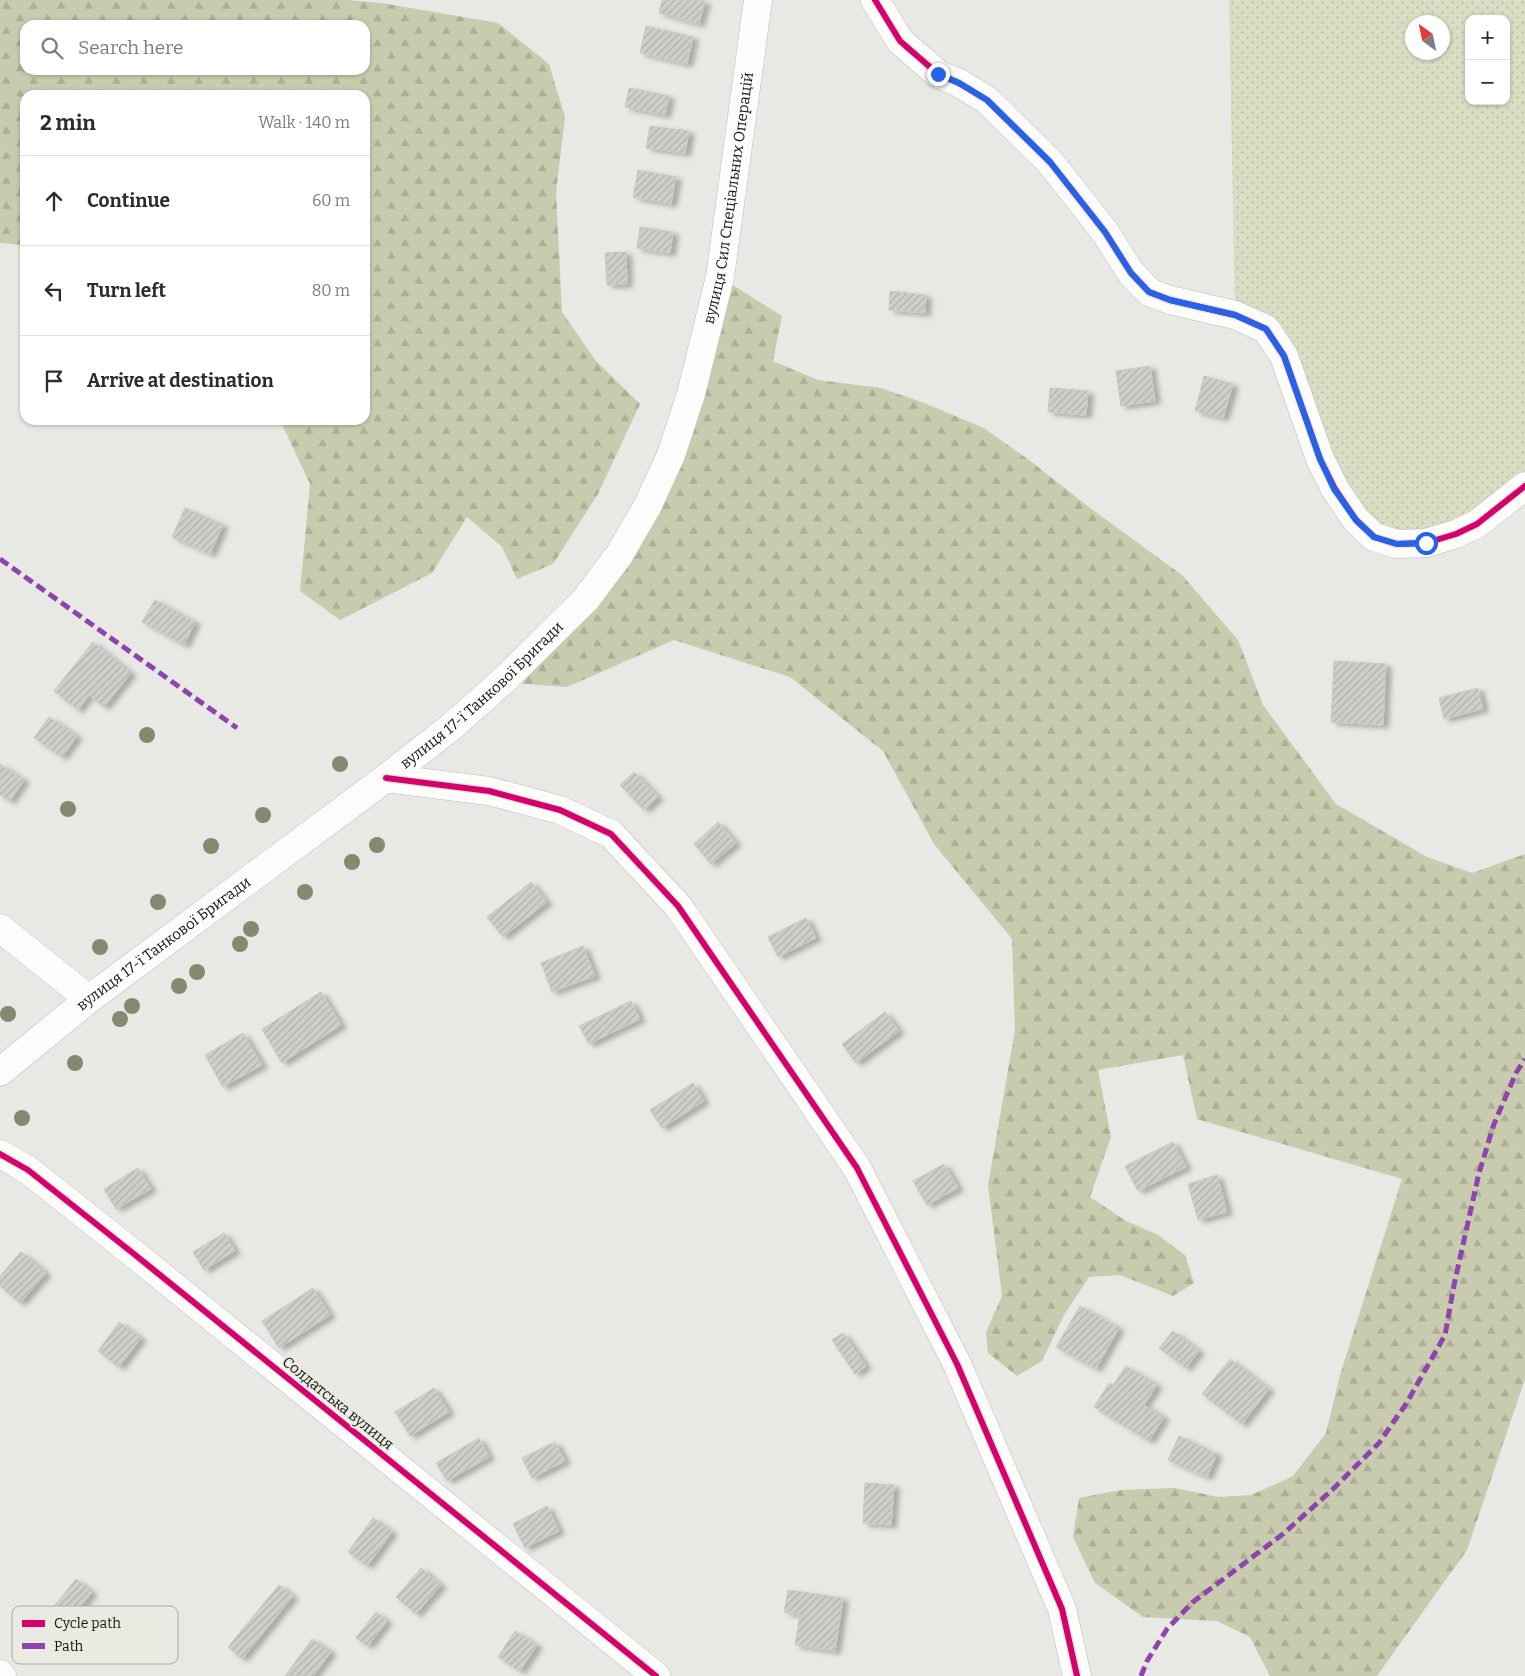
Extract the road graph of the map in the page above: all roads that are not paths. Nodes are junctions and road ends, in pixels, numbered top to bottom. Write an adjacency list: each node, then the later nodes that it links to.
1 (758, 0): 3 (street, вулиця Сил Спеціальних Операцій)
2 (875, 0): 4 (street)
3 (691, 394): 5 (street, вулиця 17-ї Танкової Бригади)
4 (1525, 486)
5 (386, 778): 7 (street, вулиця 17-ї Танкової Бригади); 11 (street)
6 (0, 928): 7 (street)
7 (89, 999): 8 (street, вулиця 17-ї Танкової Бригади)
8 (0, 1072)
9 (0, 1154): 10 (street, Солдатська вулиця)
10 (656, 1676)
11 (1078, 1676)

